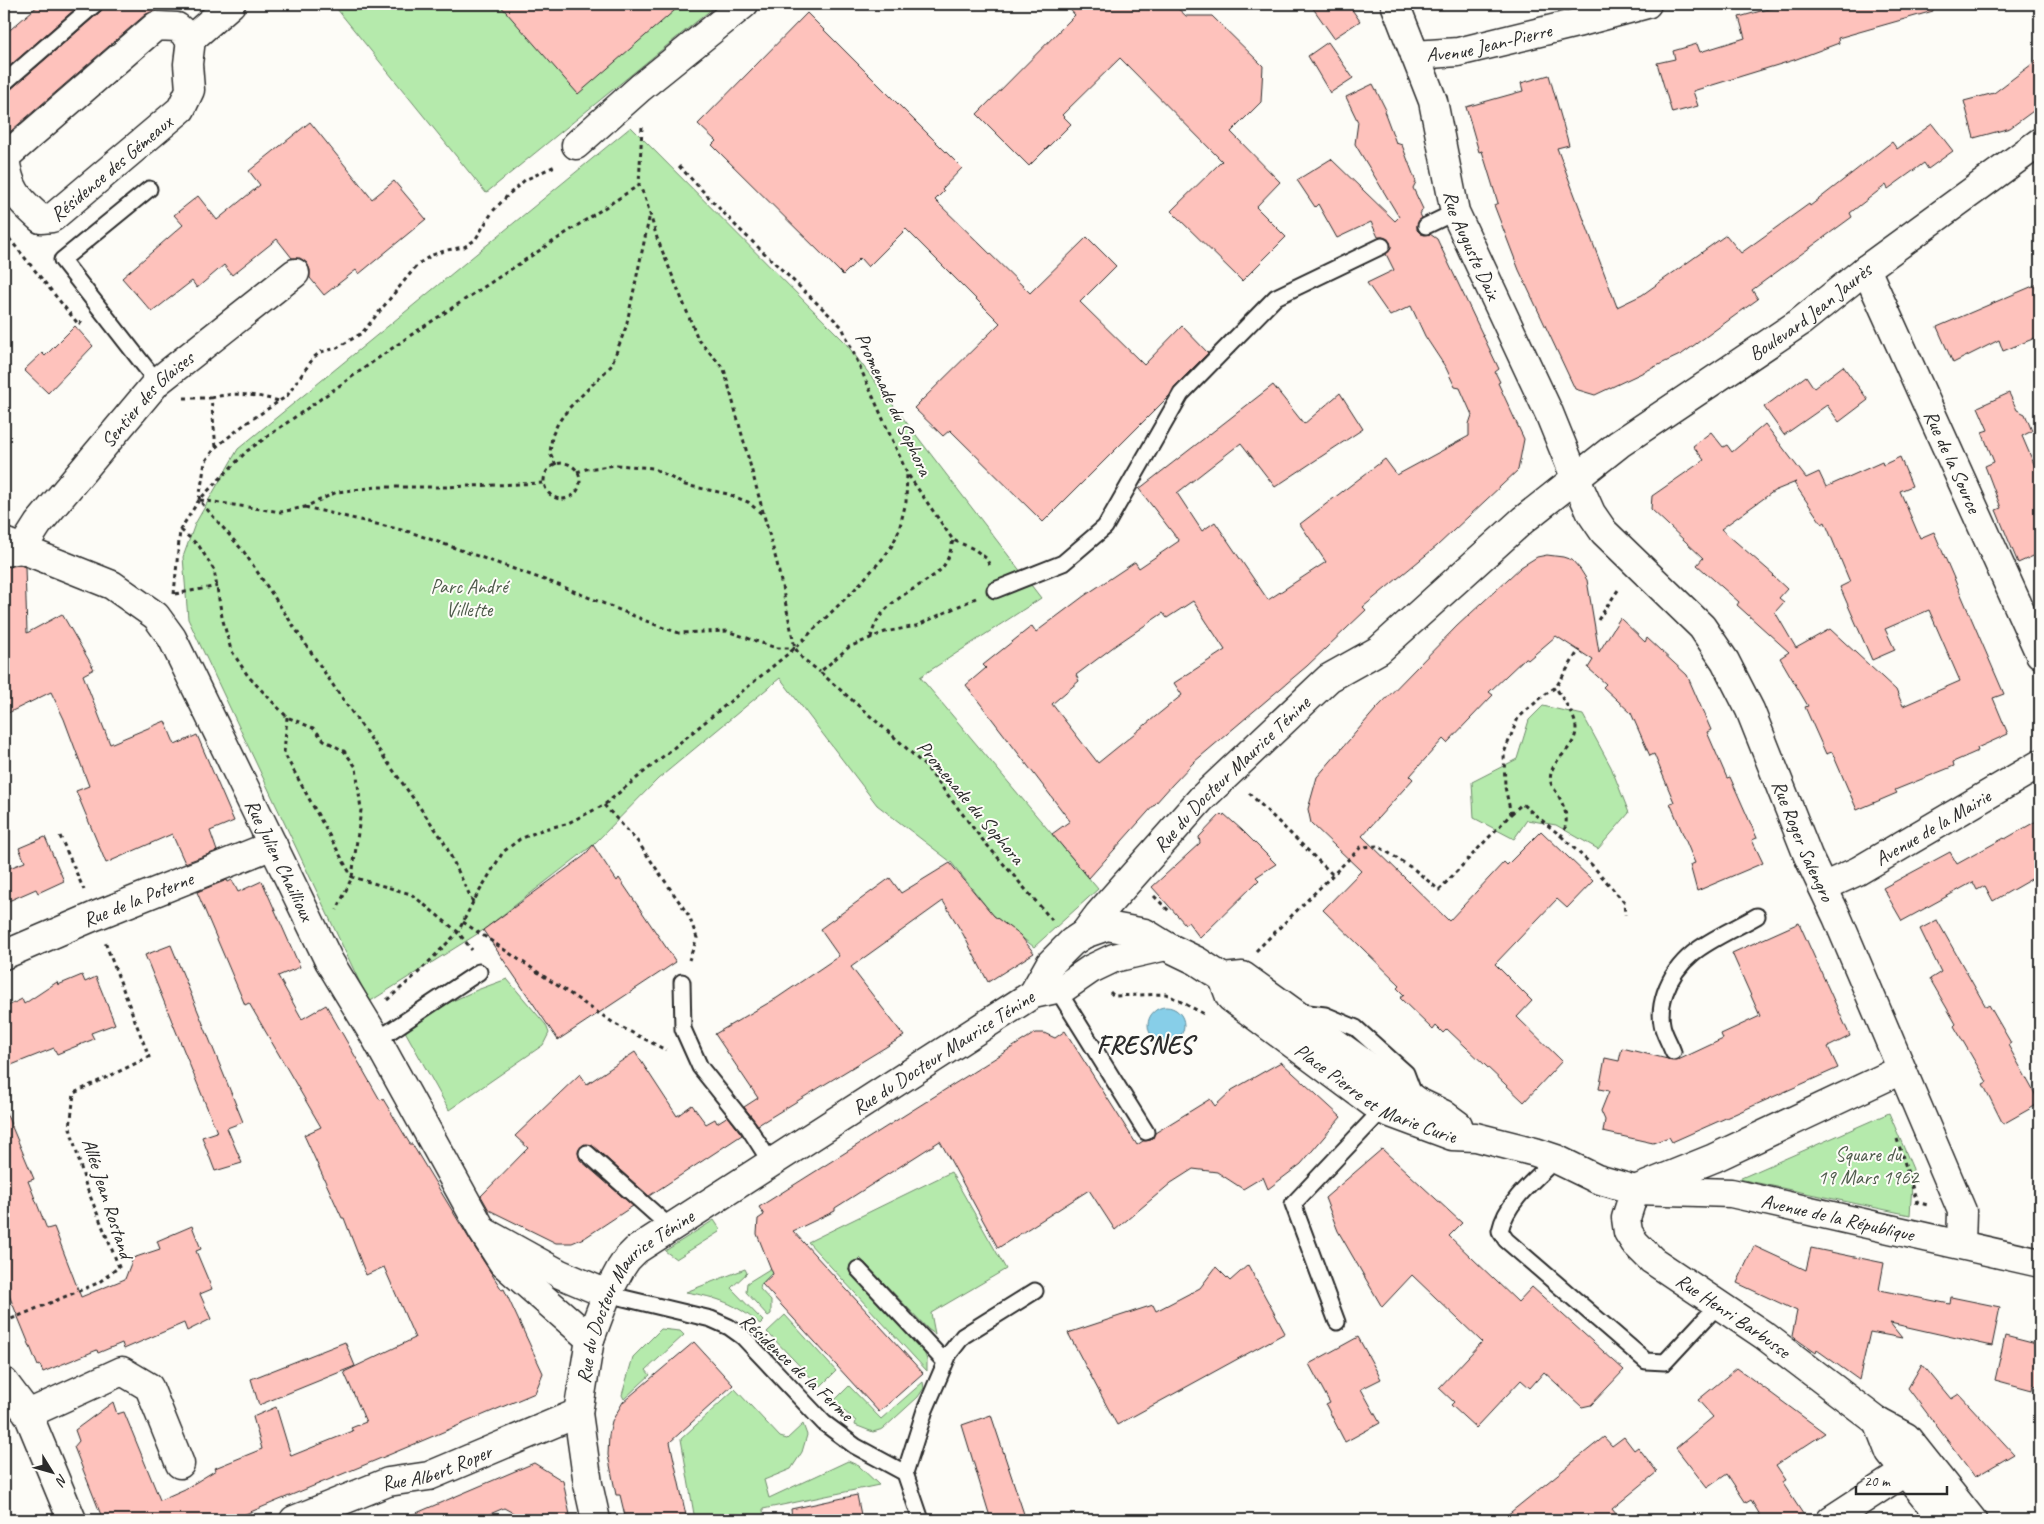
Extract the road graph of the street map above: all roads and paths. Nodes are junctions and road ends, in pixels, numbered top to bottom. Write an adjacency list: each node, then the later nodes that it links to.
1 (95, 4): 8 (lane)
2 (232, 4): 6 (street)
3 (744, 4): 11 (street)
4 (1395, 4): 7 (street, Rue Auguste Daix)
5 (1647, 4): 7 (street, Avenue Jean-Pierre)
6 (191, 39): 6 (street, Résidence des Gémeaux)
7 (1415, 55): 15 (street, Rue Auguste Daix)
8 (4, 83)
9 (642, 118): 13 (path)
10 (2040, 142): 19 (street, Boulevard Jean Jaurès)
11 (576, 145): 23 (path)
12 (679, 166): 27 (path, Promenade du Sophora)
13 (639, 185): 16 (path); 30 (path)
14 (149, 188): 21 (lane)
15 (1455, 212): 17 (lane); 28 (street, Rue Auguste Daix)
16 (650, 213): 25 (path); 32 (path)
17 (1426, 226)
18 (1382, 246): 38 (lane)
19 (1866, 269): 28 (street, Boulevard Jean Jaurès); 45 (street, Rue de la Source)
20 (295, 273): 21 (street, Sentier des Glaises)
21 (157, 382): 22 (path); 35 (street, Sentier des Glaises)
22 (211, 398): 23 (path); 24 (path)
23 (279, 401): 24 (path)
24 (216, 447): 30 (path)
25 (556, 465): 26 (path); 29 (path)
26 (577, 472): 29 (path); 32 (path)
27 (907, 473): 34 (path, Promenade du Sophora); 43 (path)
28 (1575, 477): 36 (street, Rue Roger Salengro); 50 (street, Rue du Docteur Maurice Ténine)
29 (544, 483): 31 (path)
30 (199, 500): 31 (path); 33 (path); 60 (path)
31 (305, 507): 43 (path)
32 (764, 515): 43 (path)
33 (180, 530): 37 (path); 39 (path)
34 (953, 540): 38 (path); 42 (path)
35 (10, 548): 40 (street, Rue Julien Chaillioux)
36 (1636, 563): 41 (path); 58 (street, Rue Roger Salengro)
37 (218, 586): 39 (path); 48 (path)
38 (995, 590): 42 (path)
39 (174, 594): 40 (path)
40 (156, 616): 55 (street, Rue Julien Chaillioux)
41 (1598, 620)
42 (871, 638): 46 (path)
43 (795, 648): 46 (path, Promenade du Sophora); 51 (path)
44 (1579, 650): 47 (path)
45 (2040, 654)
46 (820, 672): 65 (path, Promenade du Sophora)
47 (1556, 688): 52 (path); 54 (path)
48 (287, 717): 57 (path); 57 (path)
49 (2040, 764): 58 (street, Avenue de la Mairie)
50 (1229, 773): 56 (path); 59 (street, Rue du Docteur Maurice Ténine)
51 (604, 805): 60 (path); 76 (path)
52 (1511, 814): 54 (path); 56 (path)
53 (60, 836): 62 (path, Allée Jean Rostand)
54 (1561, 836): 61 (path)
55 (273, 844): 62 (street, Rue de la Poterne); 69 (street, Rue Julien Chaillioux)
56 (1333, 875): 72 (path)
57 (352, 877): 67 (path); 69 (path)
58 (1822, 887): 84 (street, Rue Roger Salengro)
59 (1121, 890): 66 (street); 68 (street, Rue du Docteur Maurice Ténine)
60 (473, 902): 64 (path)
61 (1625, 915)
62 (95, 916): 73 (street, Rue de la Poterne); 102 (path, Allée Jean Rostand)
63 (1757, 916): 82 (lane)
64 (463, 922): 67 (path); 83 (path)
65 (1055, 923)
66 (1122, 928): 68 (street); 70 (street); 71 (street)
67 (458, 932): 79 (path)
68 (1084, 934): 78 (street, Rue du Docteur Maurice Ténine)
69 (322, 945): 81 (street, Rue Julien Chaillioux)
70 (1166, 946): 71 (street); 75 (street)
71 (1135, 954): 78 (street)
72 (1253, 954)
73 (4, 955)
74 (479, 972): 81 (lane)
75 (1223, 978): 85 (street, Place Pierre et Marie Curie); 88 (street)
76 (682, 982): 83 (lane)
77 (1108, 990): 80 (path)
78 (1045, 992): 86 (lane); 91 (street, Rue du Docteur Maurice Ténine)
79 (385, 1002)
80 (1209, 1017)
81 (377, 1040): 94 (street, Rue Julien Chaillioux)
82 (1673, 1052)
83 (700, 1067): 91 (lane)
84 (1902, 1070): 92 (street); 96 (street, Rue Roger Salengro)
85 (1382, 1110): 88 (street, Place Pierre et Marie Curie); 103 (lane)
86 (1146, 1132)
87 (1897, 1137): 95 (path)
88 (1476, 1138): 90 (street, Place Pierre et Marie Curie)
89 (587, 1154): 93 (lane)
90 (1556, 1159): 92 (street, Place Pierre et Marie Curie); 101 (lane)
91 (771, 1163): 93 (street, Rue du Docteur Maurice Ténine)
92 (1635, 1190): 95 (street, Avenue de la République); 101 (street, Rue Henri Barbusse)
93 (670, 1228): 100 (street, Rue du Docteur Maurice Ténine)
94 (483, 1232): 100 (street); 104 (street, Rue Julien Chaillioux)
95 (1921, 1235): 96 (street, Avenue de la République)
96 (1961, 1244): 97 (street, Avenue de la République)
97 (2040, 1263)
98 (858, 1269): 105 (lane)
99 (1035, 1292): 105 (lane)
100 (608, 1294): 104 (street, Rue du Docteur Maurice Ténine); 112 (lane, Résidence de la Ferme)
101 (1718, 1305): 109 (street, Rue Henri Barbusse)
102 (4, 1322)
103 (1337, 1322)
104 (590, 1339): 107 (street, Rue du Docteur Maurice Ténine)
105 (945, 1362): 112 (lane)
106 (4, 1382): 108 (street)
107 (578, 1413): 114 (street, Rue Albert Roper); 115 (street, Rue du Docteur Maurice Ténine)
108 (28, 1414): 110 (street); 113 (street)
109 (1878, 1422): 111 (street); 119 (street, Rue Henri Barbusse)
110 (180, 1464)
111 (1906, 1471): 117 (street); 118 (street)
112 (905, 1473): 116 (lane)
113 (72, 1520)
114 (294, 1520)
115 (596, 1520)
116 (921, 1520)
117 (1831, 1520)
118 (1944, 1520)
119 (1972, 1520)

